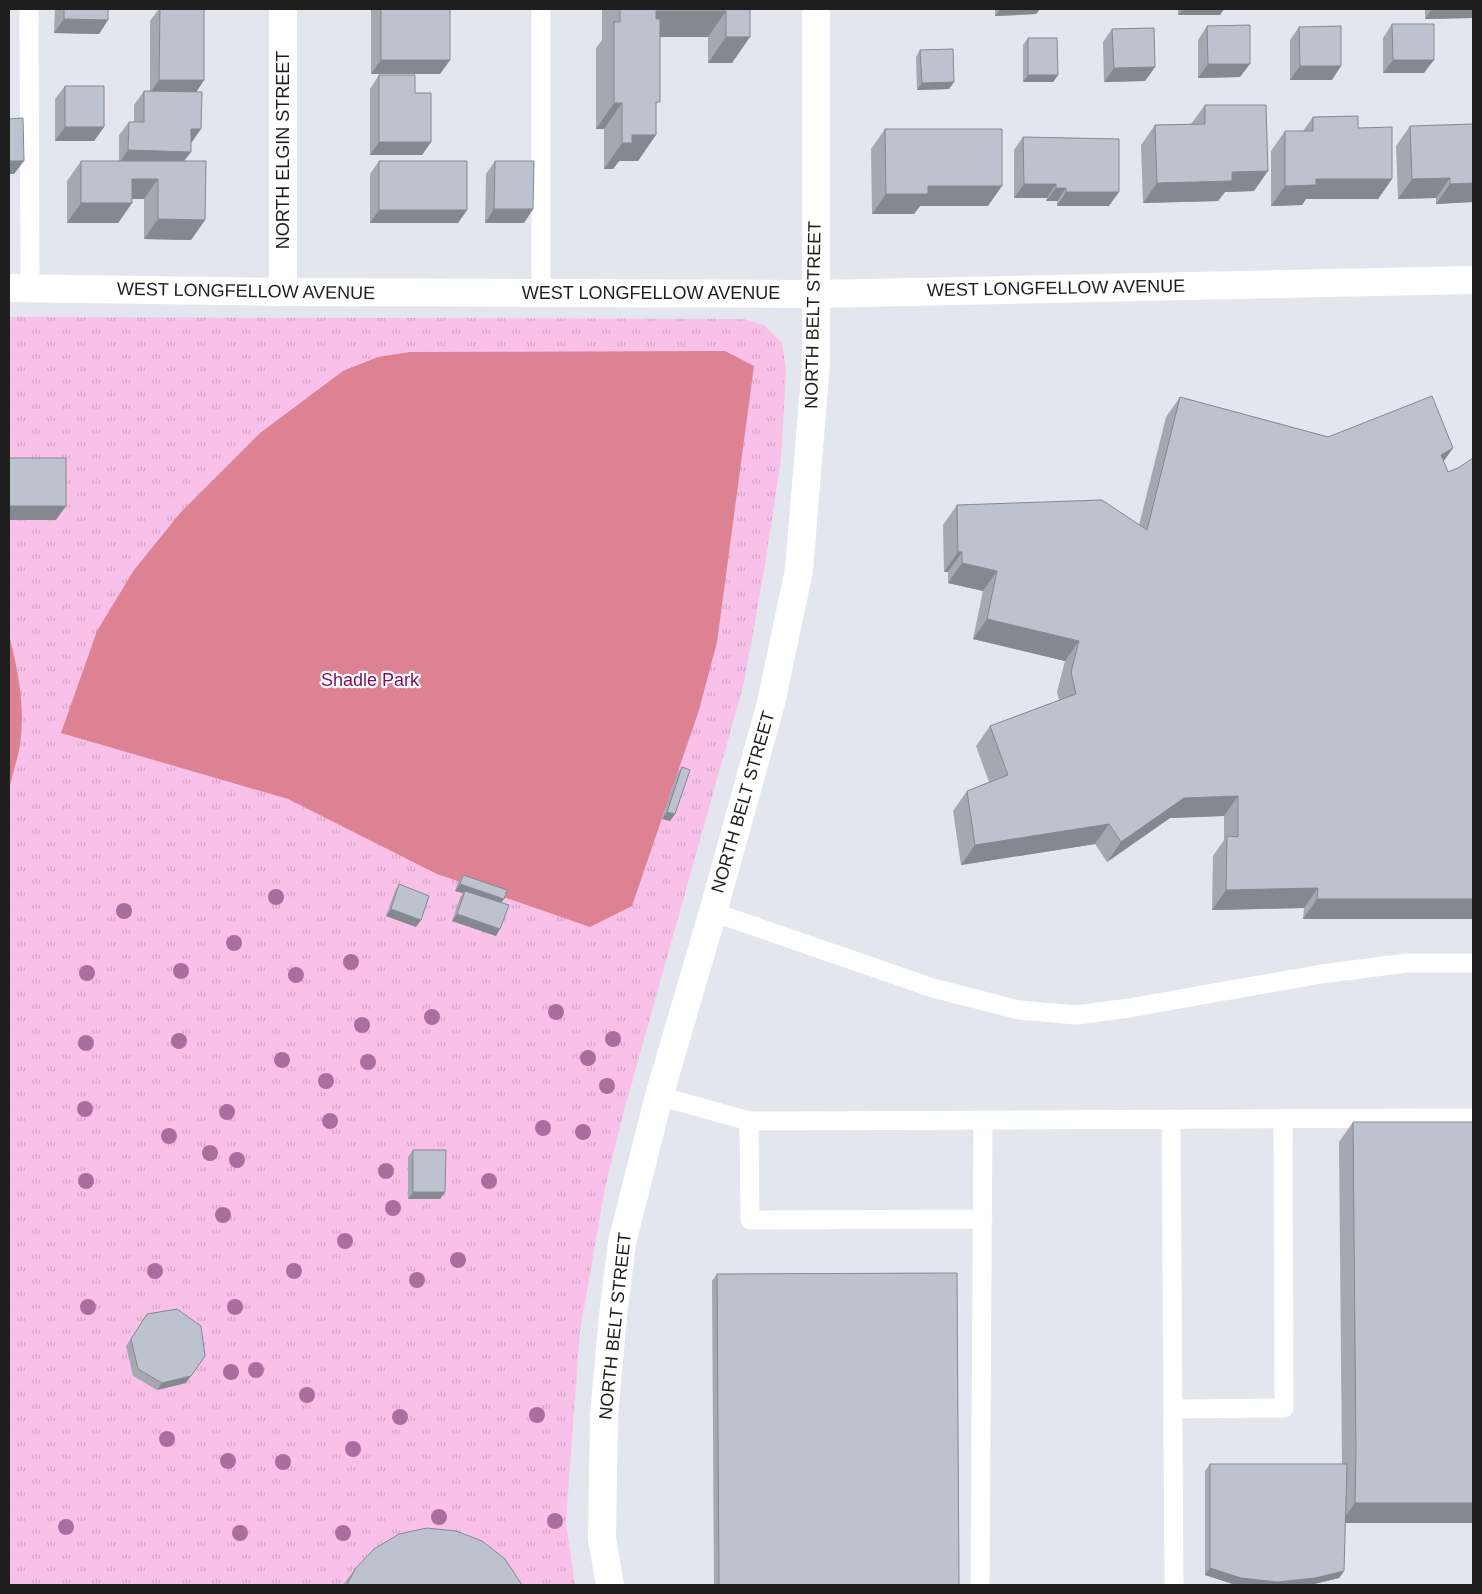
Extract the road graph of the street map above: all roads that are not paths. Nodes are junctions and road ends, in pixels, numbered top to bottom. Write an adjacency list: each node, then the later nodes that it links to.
1 (29, 9): 6 (lane)
2 (283, 9): 7 (street, NORTH ELGIN STREET)
3 (541, 9): 8 (lane)
4 (816, 9): 9 (street, NORTH BELT STREET)
5 (1473, 280): 9 (street, WEST LONGFELLOW AVENUE)
6 (19, 288): 7 (street, WEST LONGFELLOW AVENUE)
7 (283, 292): 8 (street, WEST LONGFELLOW AVENUE)
8 (541, 292): 9 (street, WEST LONGFELLOW AVENUE)
9 (815, 294): 10 (street, NORTH BELT STREET)
10 (713, 912): 11 (lane); 12 (street, NORTH BELT STREET)
11 (1473, 963)
12 (658, 1096): 17 (lane); 20 (street, NORTH BELT STREET)
13 (1283, 1118): 14 (lane); 15 (lane); 19 (lane)
14 (1473, 1118)
15 (1172, 1119): 16 (lane); 19 (lane)
16 (983, 1120): 17 (lane); 18 (lane)
17 (750, 1121): 18 (lane)
18 (983, 1219): 21 (lane)
19 (1173, 1409): 22 (lane)
20 (610, 1585)
21 (980, 1585)
22 (1174, 1585)

